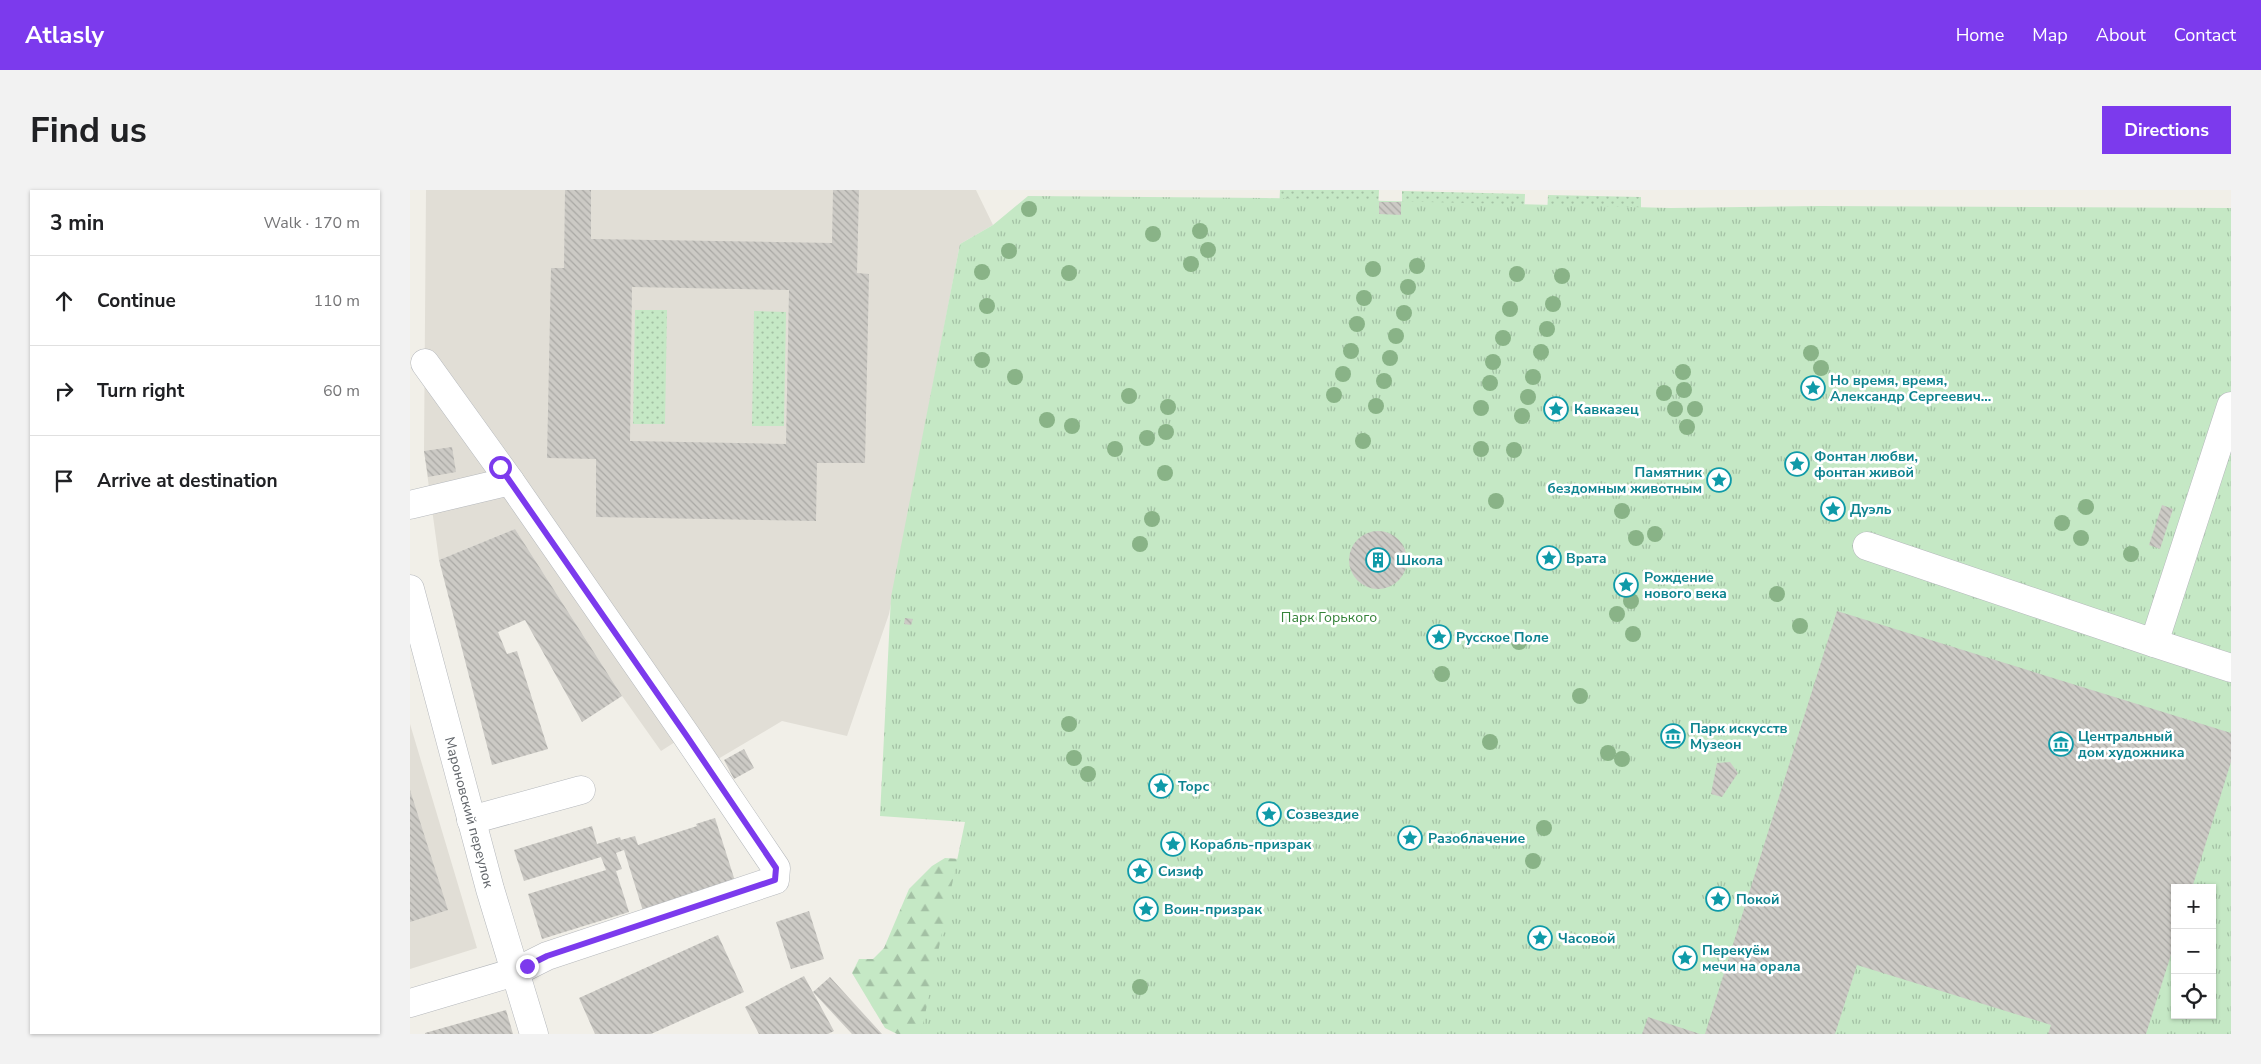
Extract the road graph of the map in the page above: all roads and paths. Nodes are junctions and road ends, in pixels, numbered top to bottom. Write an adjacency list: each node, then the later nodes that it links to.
1 (425, 363): 3 (street)
2 (2231, 406): 7 (street)
3 (510, 481): 4 (street); 11 (street)
4 (410, 505)
5 (1867, 546): 7 (street)
6 (410, 590): 10 (street, Мароновский переулок)
7 (2154, 643): 8 (street)
8 (2231, 668)
9 (581, 790): 10 (street)
10 (471, 820): 11 (street, Мароновский переулок)
11 (515, 972): 12 (street); 13 (street, Мароновский переулок)
12 (410, 1003)
13 (534, 1034)

